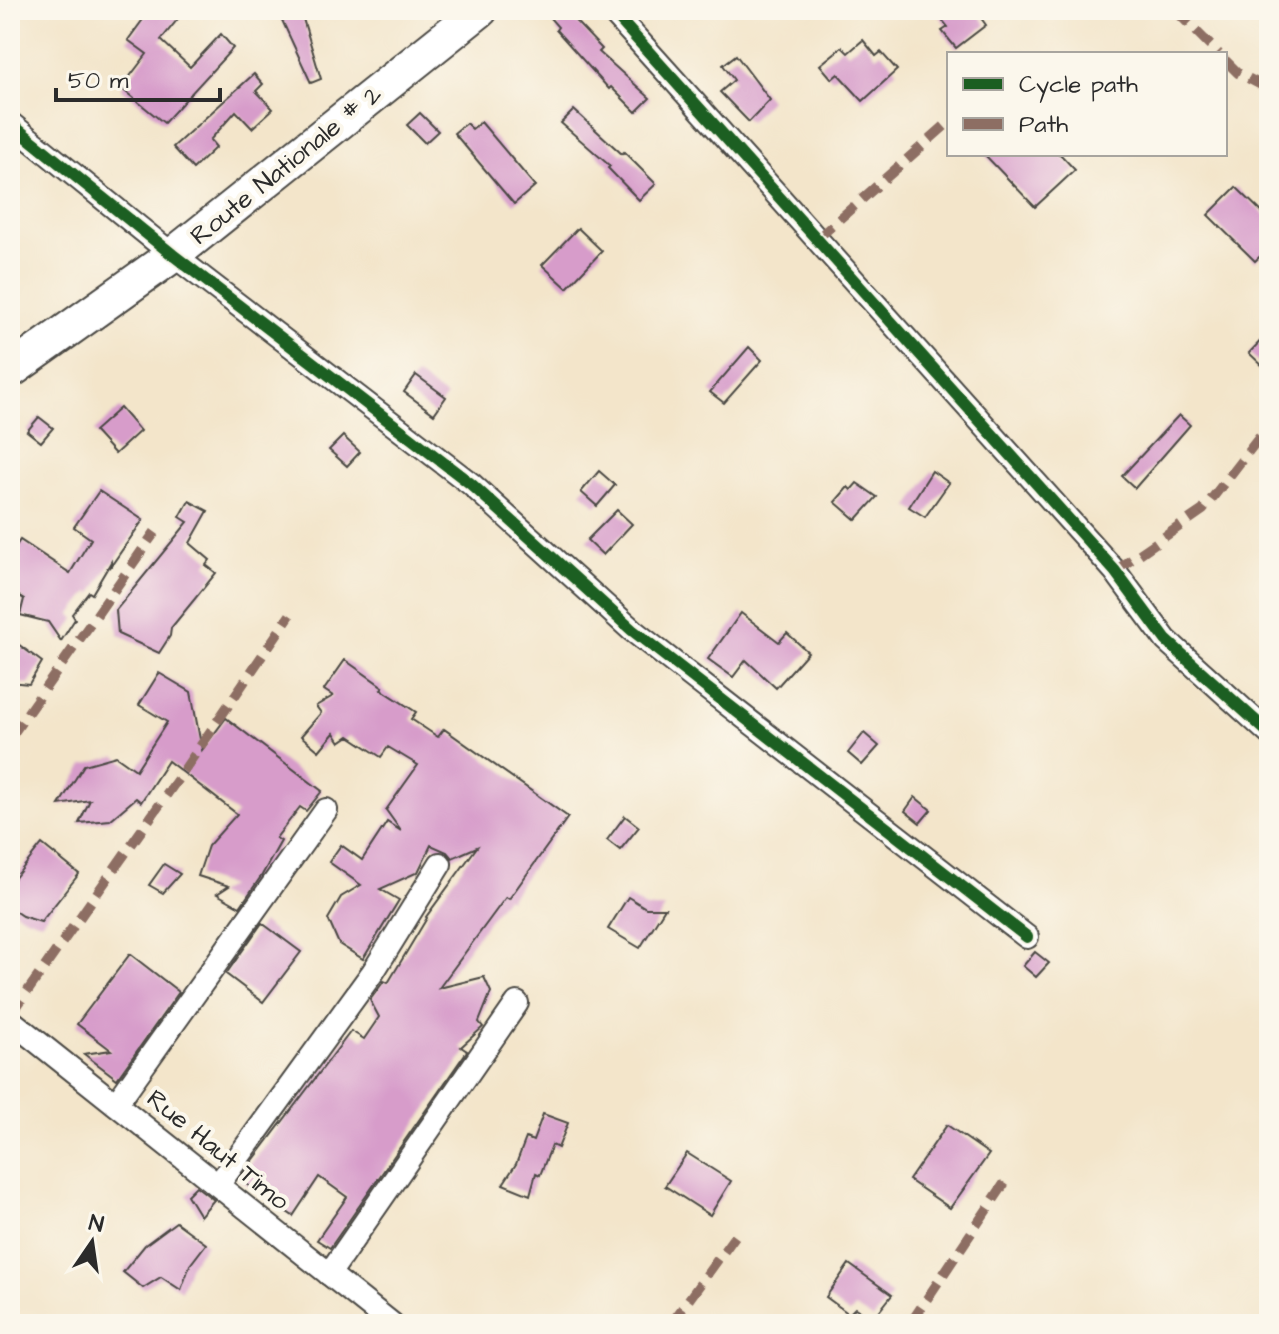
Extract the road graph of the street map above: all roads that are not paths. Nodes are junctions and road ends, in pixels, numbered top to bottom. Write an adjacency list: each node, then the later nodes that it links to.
1 (480, 10): 4 (main road, Route Nationale # 2)
2 (611, 10): 6 (street)
3 (10, 123): 4 (street)
4 (173, 255): 5 (main road, Route Nationale # 2); 9 (street)
5 (10, 371)
6 (1269, 733)
7 (326, 810): 12 (street)
8 (440, 864): 13 (street)
9 (1027, 937)
10 (517, 1003): 14 (street)
11 (10, 1020): 12 (street, Rue Haut Timo)
12 (116, 1104): 13 (street, Rue Haut Timo)
13 (218, 1185): 14 (street, Rue Haut Timo)
14 (329, 1274): 15 (street, Rue Haut Timo)
15 (392, 1324)

